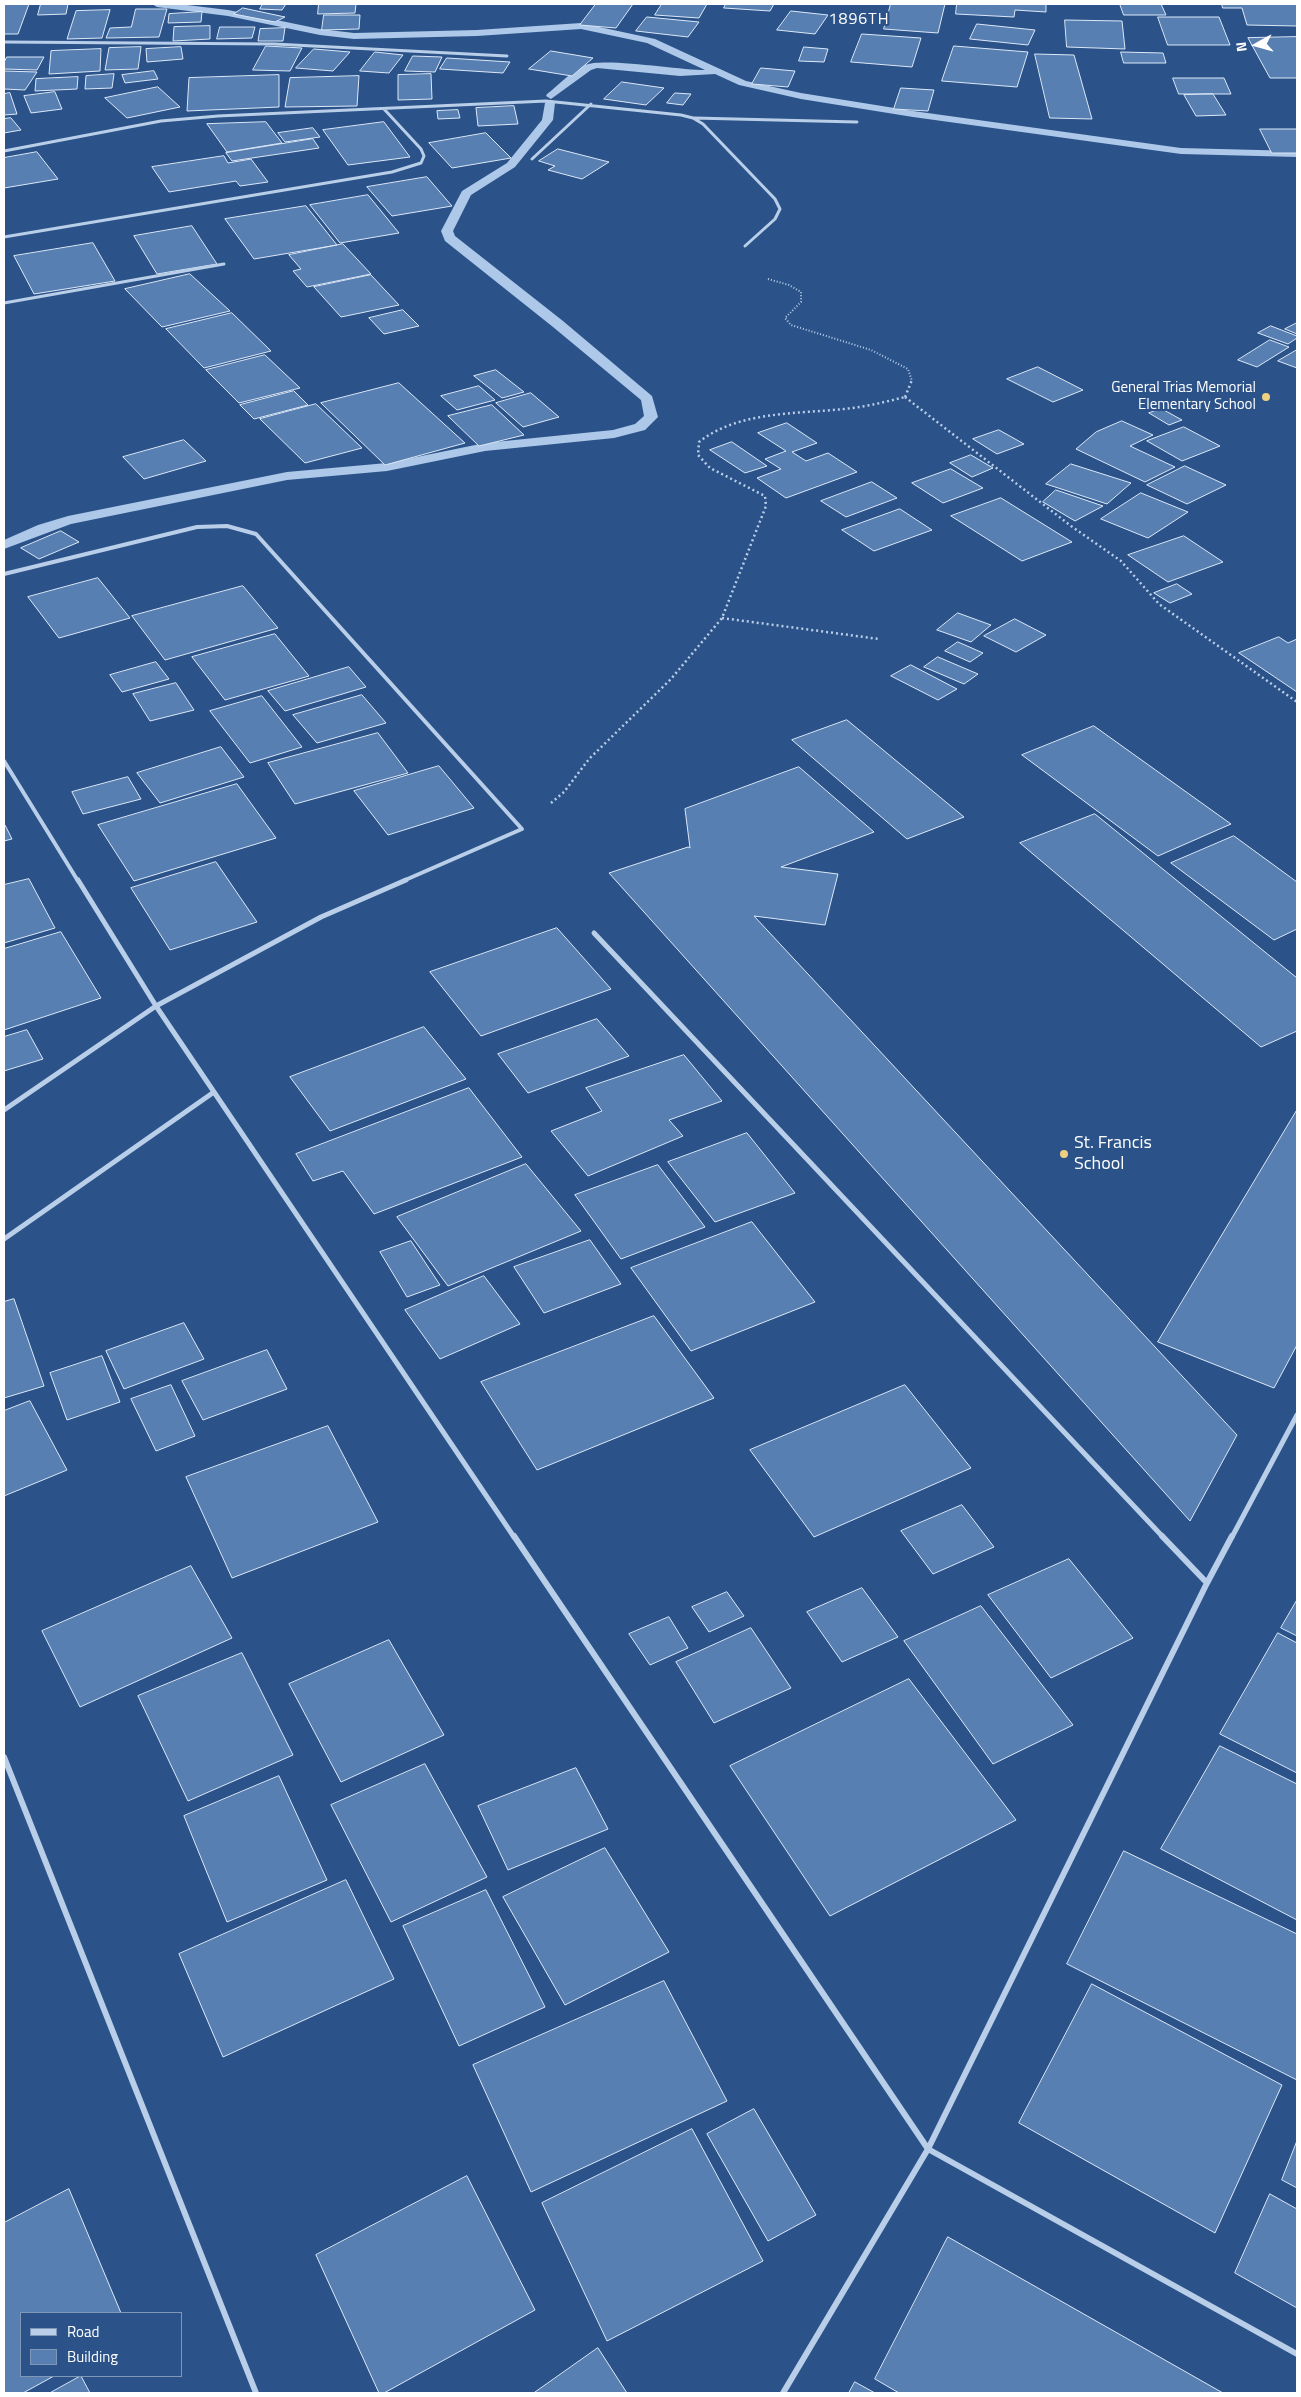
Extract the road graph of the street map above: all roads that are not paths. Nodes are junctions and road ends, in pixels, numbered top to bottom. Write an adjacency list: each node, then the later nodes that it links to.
1 (4, 42): 2 (street)
2 (507, 56)
3 (591, 104): 4 (street); 5 (street); 8 (street)
4 (384, 109): 7 (street); 9 (street)
5 (693, 118): 6 (street); 10 (street)
6 (857, 122)
7 (4, 151)
8 (532, 159)
9 (4, 237)
10 (744, 246)
11 (224, 264): 12 (street)
12 (4, 303)
13 (4, 574): 16 (street)
14 (4, 761): 16 (street)
15 (594, 933): 21 (street)
16 (156, 1006): 17 (street); 18 (street)
17 (214, 1092): 19 (street); 23 (street)
18 (4, 1110)
19 (4, 1239)
20 (1297, 1415): 21 (street)
21 (1207, 1583): 23 (street)
22 (4, 1757): 25 (street)
23 (928, 2149): 24 (street); 26 (street)
24 (1297, 2354)
25 (256, 2393)
26 (783, 2393)

